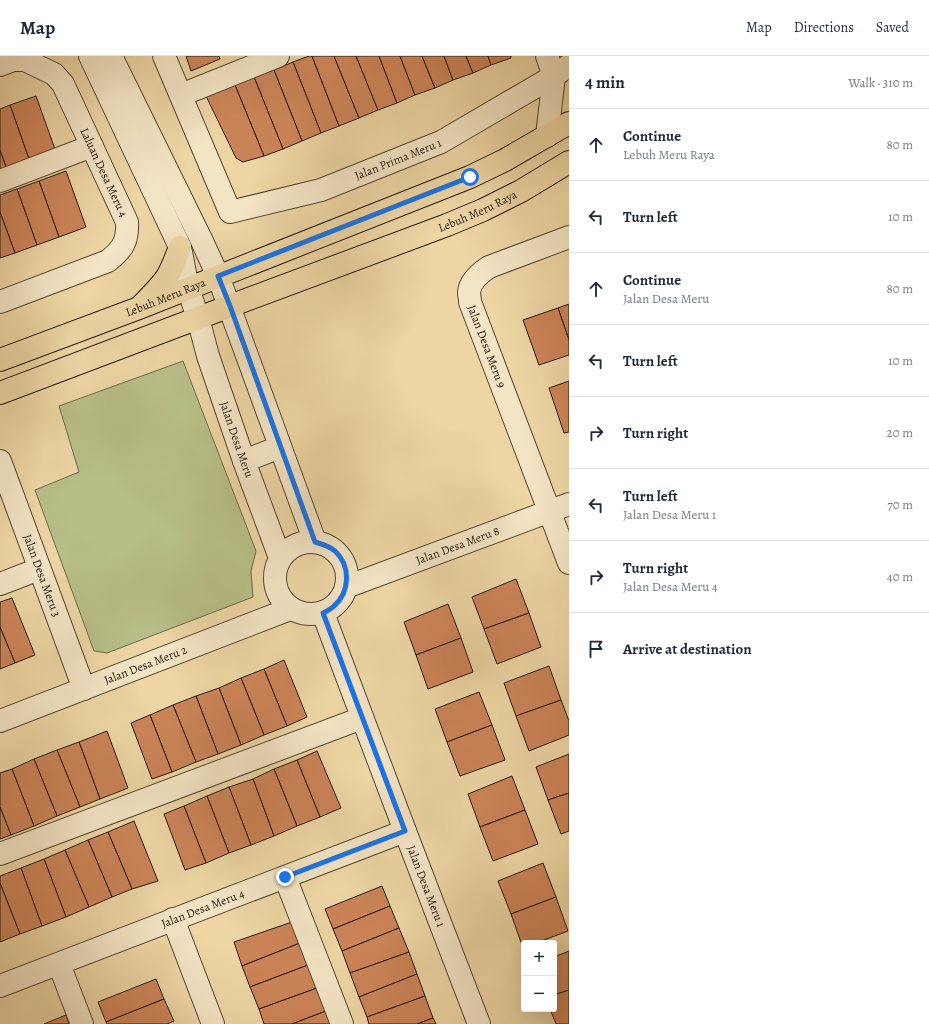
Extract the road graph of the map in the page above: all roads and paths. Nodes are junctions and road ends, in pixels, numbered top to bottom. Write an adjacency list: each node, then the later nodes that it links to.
1 (90, 56): 15 (street, Jalan Desa Meru)
2 (111, 56): 16 (street)
3 (164, 56): 8 (street)
4 (278, 56): 8 (street)
5 (547, 56): 7 (street)
6 (0, 65): 11 (street, Laluan Desa Meru 4)
7 (562, 71): 8 (street, Jalan Prima Meru 1); 10 (street)
8 (181, 95)
9 (569, 123): 10 (main road, Lebuh Meru Raya)
10 (547, 136): 16 (main road, Lebuh Meru Raya)
11 (92, 146): 13 (street); 18 (street, Laluan Desa Meru 4)
12 (569, 162): 19 (main road, Lebuh Meru Raya)
13 (0, 181)
14 (569, 237): 28 (street, Jalan Desa Meru 9)
15 (180, 248): 17 (street, Jalan Desa Meru); 20 (main road)
16 (218, 276): 17 (main road, Lebuh Meru Raya); 19 (street)
17 (188, 288): 20 (main road, Lebuh Meru Raya); 21 (street, Jalan Desa Meru)
18 (0, 302)
19 (230, 306): 21 (main road, Lebuh Meru Raya); 24 (street)
20 (139, 308): 22 (main road, Lebuh Meru Raya)
21 (198, 318): 23 (main road, Lebuh Meru Raya); 26 (street, Jalan Desa Meru)
22 (0, 360)
23 (0, 393)
24 (280, 447): 26 (street); 29 (street)
25 (0, 461): 32 (street, Jalan Desa Meru 3)
26 (244, 461): 30 (street, Jalan Desa Meru)
27 (569, 504): 28 (street, Jalan Desa Meru 8)
28 (549, 511): 31 (street, Jalan Desa Meru 9); 34 (street, Jalan Desa Meru 8)
29 (315, 542): 30 (street); 34 (street)
30 (280, 558): 35 (street)
31 (569, 563)
32 (39, 569): 33 (street); 37 (street, Jalan Desa Meru 3)
33 (0, 584)
34 (346, 587): 36 (street)
35 (290, 609): 36 (street); 37 (street, Jalan Desa Meru 2)
36 (323, 613): 38 (street, Jalan Desa Meru 1)
37 (84, 689): 39 (street, Jalan Desa Meru 2)
38 (362, 718): 40 (street, Jalan Desa Meru 1); 41 (street)
39 (0, 721)
40 (405, 831): 42 (street, Jalan Desa Meru 4); 49 (street, Jalan Desa Meru 1)
41 (0, 854)
42 (285, 877): 43 (street, Jalan Desa Meru 4); 48 (street)
43 (173, 919): 44 (street, Jalan Desa Meru 4); 47 (street)
44 (58, 964): 45 (street, Jalan Desa Meru 4); 46 (street)
45 (0, 986)
46 (82, 1024)
47 (213, 1024)
48 (342, 1024)
49 (479, 1024)

